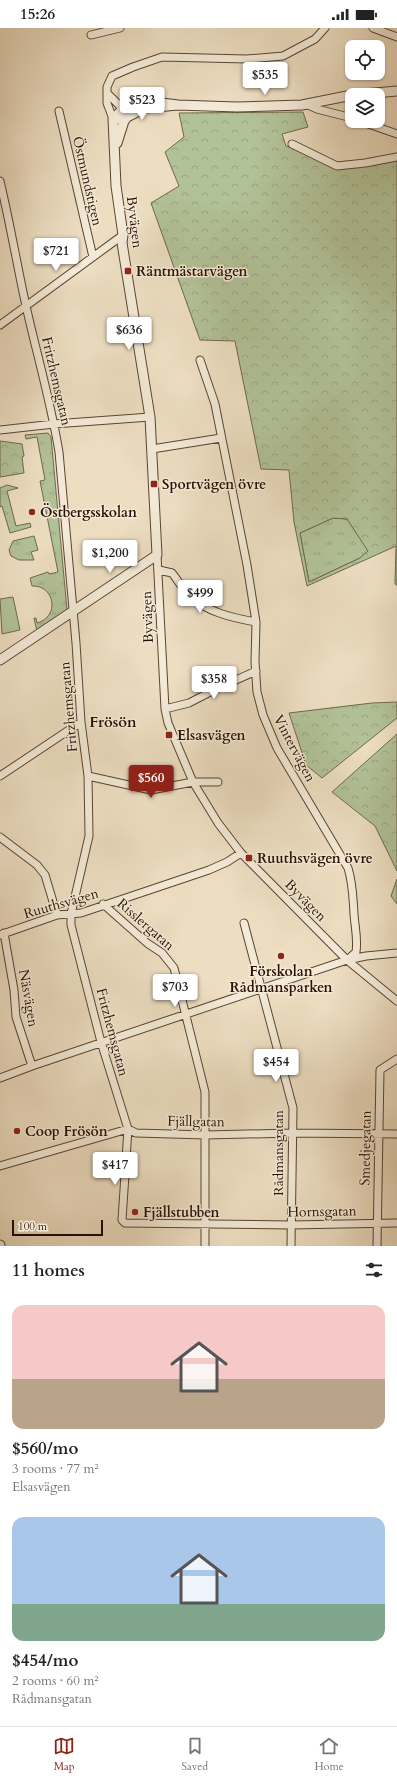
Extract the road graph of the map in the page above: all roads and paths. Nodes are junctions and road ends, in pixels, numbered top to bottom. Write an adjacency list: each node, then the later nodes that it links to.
1 (120, 28): 4 (street)
2 (325, 28): 8 (street)
3 (373, 28): 5 (street)
4 (91, 35)
5 (397, 37)
6 (397, 91): 7 (street)
7 (385, 92)
8 (107, 93): 12 (street); 14 (street)
9 (345, 96): 10 (street)
10 (306, 104): 12 (street); 13 (street)
11 (59, 112): 23 (street, Östmundstigen)
12 (125, 116): 14 (street); 18 (street, Byvägen)
13 (345, 116)
14 (113, 119): 18 (street, Byvägen)
15 (380, 128): 16 (street)
16 (397, 134)
17 (292, 144): 19 (street)
18 (115, 148): 22 (street, Byvägen)
19 (397, 157)
20 (0, 181): 21 (street, Fritzhemsgatan)
21 (2, 195): 24 (street, Fritzhemsgatan)
22 (123, 235): 23 (street); 27 (street, Byvägen)
23 (93, 257): 24 (street)
24 (26, 306): 25 (street); 28 (street, Fritzhemsgatan)
25 (0, 325)
26 (200, 360): 30 (street, Vintervägen)
27 (150, 417): 28 (street); 31 (street, Byvägen)
28 (54, 424): 29 (street); 34 (street, Fritzhemsgatan)
29 (0, 430)
30 (222, 438): 31 (street); 35 (street, Vintervägen)
31 (152, 449): 32 (street, Byvägen)
32 (157, 554): 33 (street, Byvägen); 34 (street)
33 (159, 570): 35 (street); 38 (street, Byvägen)
34 (73, 611): 36 (street); 39 (street, Fritzhemsgatan)
35 (256, 622): 37 (street, Vintervägen)
36 (0, 660)
37 (256, 672): 38 (street); 52 (street, Vintervägen)
38 (166, 709): 42 (street, Byvägen)
39 (81, 722): 40 (street); 41 (street, Fritzhemsgatan)
40 (0, 776)
41 (88, 776): 42 (street); 47 (street, Fritzhemsgatan)
42 (193, 782): 43 (street); 45 (street, Byvägen)
43 (218, 782)
44 (0, 837): 48 (street)
45 (241, 853): 46 (street, Ruuthsvägen); 52 (street, Byvägen)
46 (104, 904): 47 (street, Ruuthsvägen); 55 (street, Risslergatan)
47 (71, 914): 48 (street, Ruuthsvägen); 56 (street, Fritzhemsgatan)
48 (57, 915): 50 (street, Ruuthsvägen)
49 (244, 923): 53 (street, Rådmansgatan)
50 (2, 934): 58 (street, Näsvägen)
51 (397, 953): 52 (street)
52 (347, 960): 53 (street); 54 (street, Byvägen)
53 (261, 989): 55 (street); 61 (street, Rådmansgatan)
54 (397, 1001)
55 (186, 1014): 56 (street); 62 (street, Risslergatan)
56 (101, 1042): 58 (street); 60 (street, Fritzhemsgatan)
57 (397, 1059): 63 (street, Smedjegatan)
58 (32, 1066): 59 (street)
59 (0, 1078)
60 (128, 1129): 62 (street, Fjällgatan); 65 (street, Fjällgatan); 66 (street, Fritzhemsgatan)
61 (292, 1133): 62 (street, Fjällgatan); 63 (street, Fjällgatan); 70 (street, Rådmansgatan)
62 (206, 1134): 69 (street, Risslergatan)
63 (378, 1134): 64 (street, Fjällgatan); 67 (street, Smedjegatan)
64 (397, 1134)
65 (0, 1166)
66 (128, 1223): 69 (street, Hornsgatan)
67 (377, 1223): 68 (street, Hornsgatan); 70 (street, Hornsgatan); 73 (street, Smedjegatan)
68 (397, 1223)
69 (206, 1224): 70 (street, Hornsgatan); 71 (street, Risslergatan)
70 (291, 1225): 72 (street, Rådmansgatan)
71 (205, 1246)
72 (291, 1246)
73 (377, 1246)

